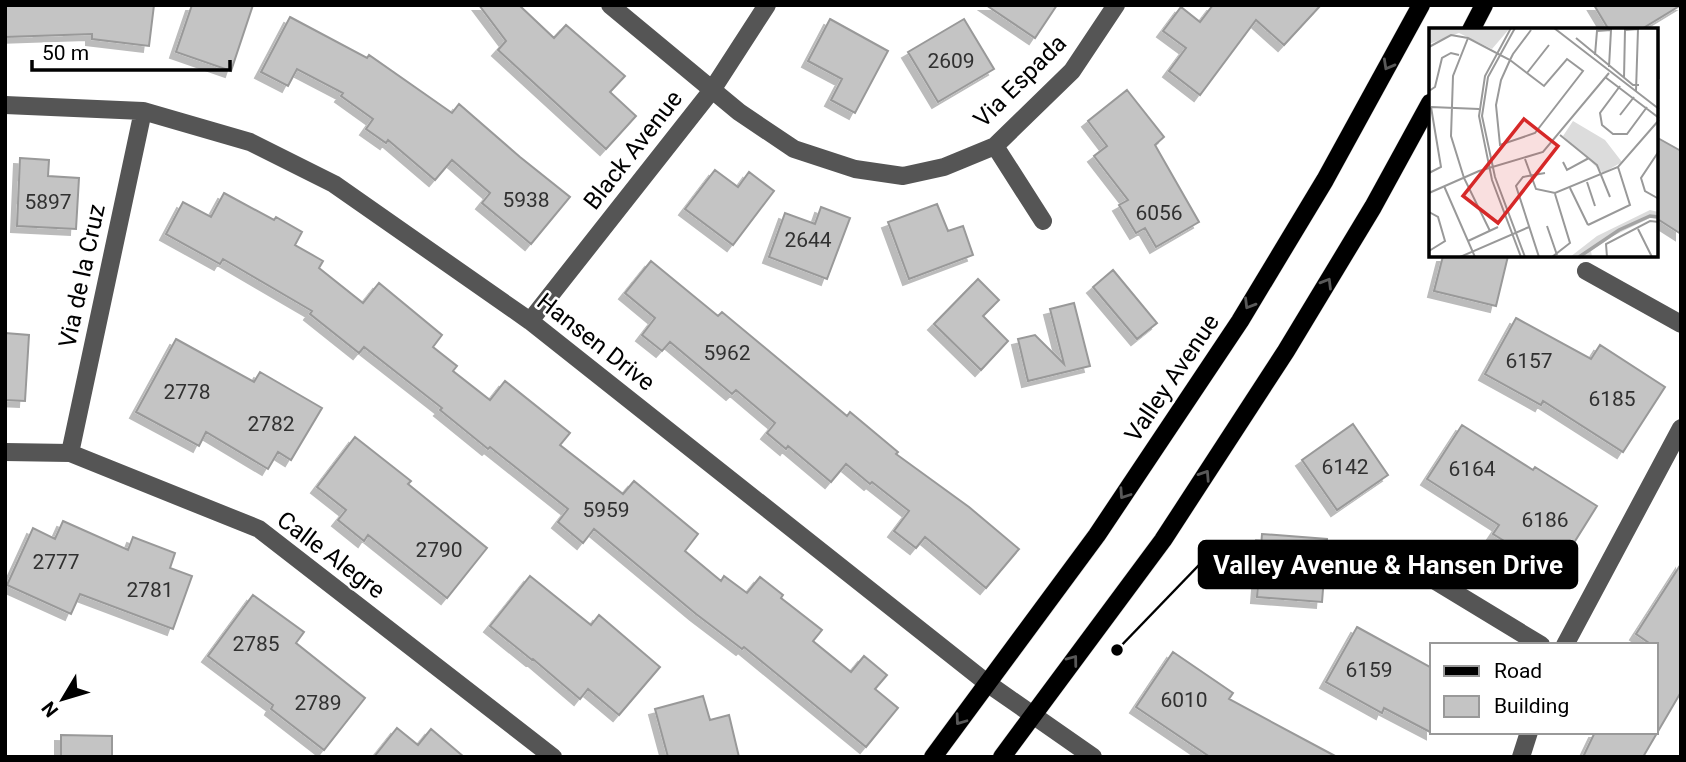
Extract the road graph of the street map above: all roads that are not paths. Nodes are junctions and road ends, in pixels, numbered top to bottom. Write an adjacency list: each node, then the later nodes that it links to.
1 (610, 5): 7 (street, Via Espada)
2 (767, 5): 7 (street, Black Avenue)
3 (1116, 5): 11 (street, Via Espada)
4 (1421, 5): 22 (main road, Valley Avenue, one-way to 22)
5 (1484, 5): 6 (main road)
6 (1472, 28)
7 (712, 90): 11 (street, Via Espada); 14 (street, Black Avenue)
8 (5, 105): 10 (street, Hansen Drive)
9 (1429, 105): 23 (main road, one-way to 9)
10 (143, 111): 14 (street, Hansen Drive); 18 (street, Via de la Cruz)
11 (995, 146): 12 (street)
12 (1043, 220)
13 (1586, 271): 15 (street)
14 (530, 321): 22 (street, Hansen Drive)
15 (1681, 324)
16 (1681, 428): 21 (street)
17 (5, 452): 18 (street, Calle Alegre)
18 (70, 453): 25 (street, Calle Alegre)
19 (1401, 560): 20 (street)
20 (1538, 643)
21 (1566, 643)
22 (987, 683): 23 (street, Hansen Drive); 26 (main road, Valley Avenue, one-way to 26)
23 (1033, 715): 27 (main road); 28 (street, Hansen Drive)
24 (1528, 734): 29 (street)
25 (553, 757)
26 (933, 757)
27 (1002, 757)
28 (1093, 757)
29 (1521, 757)

